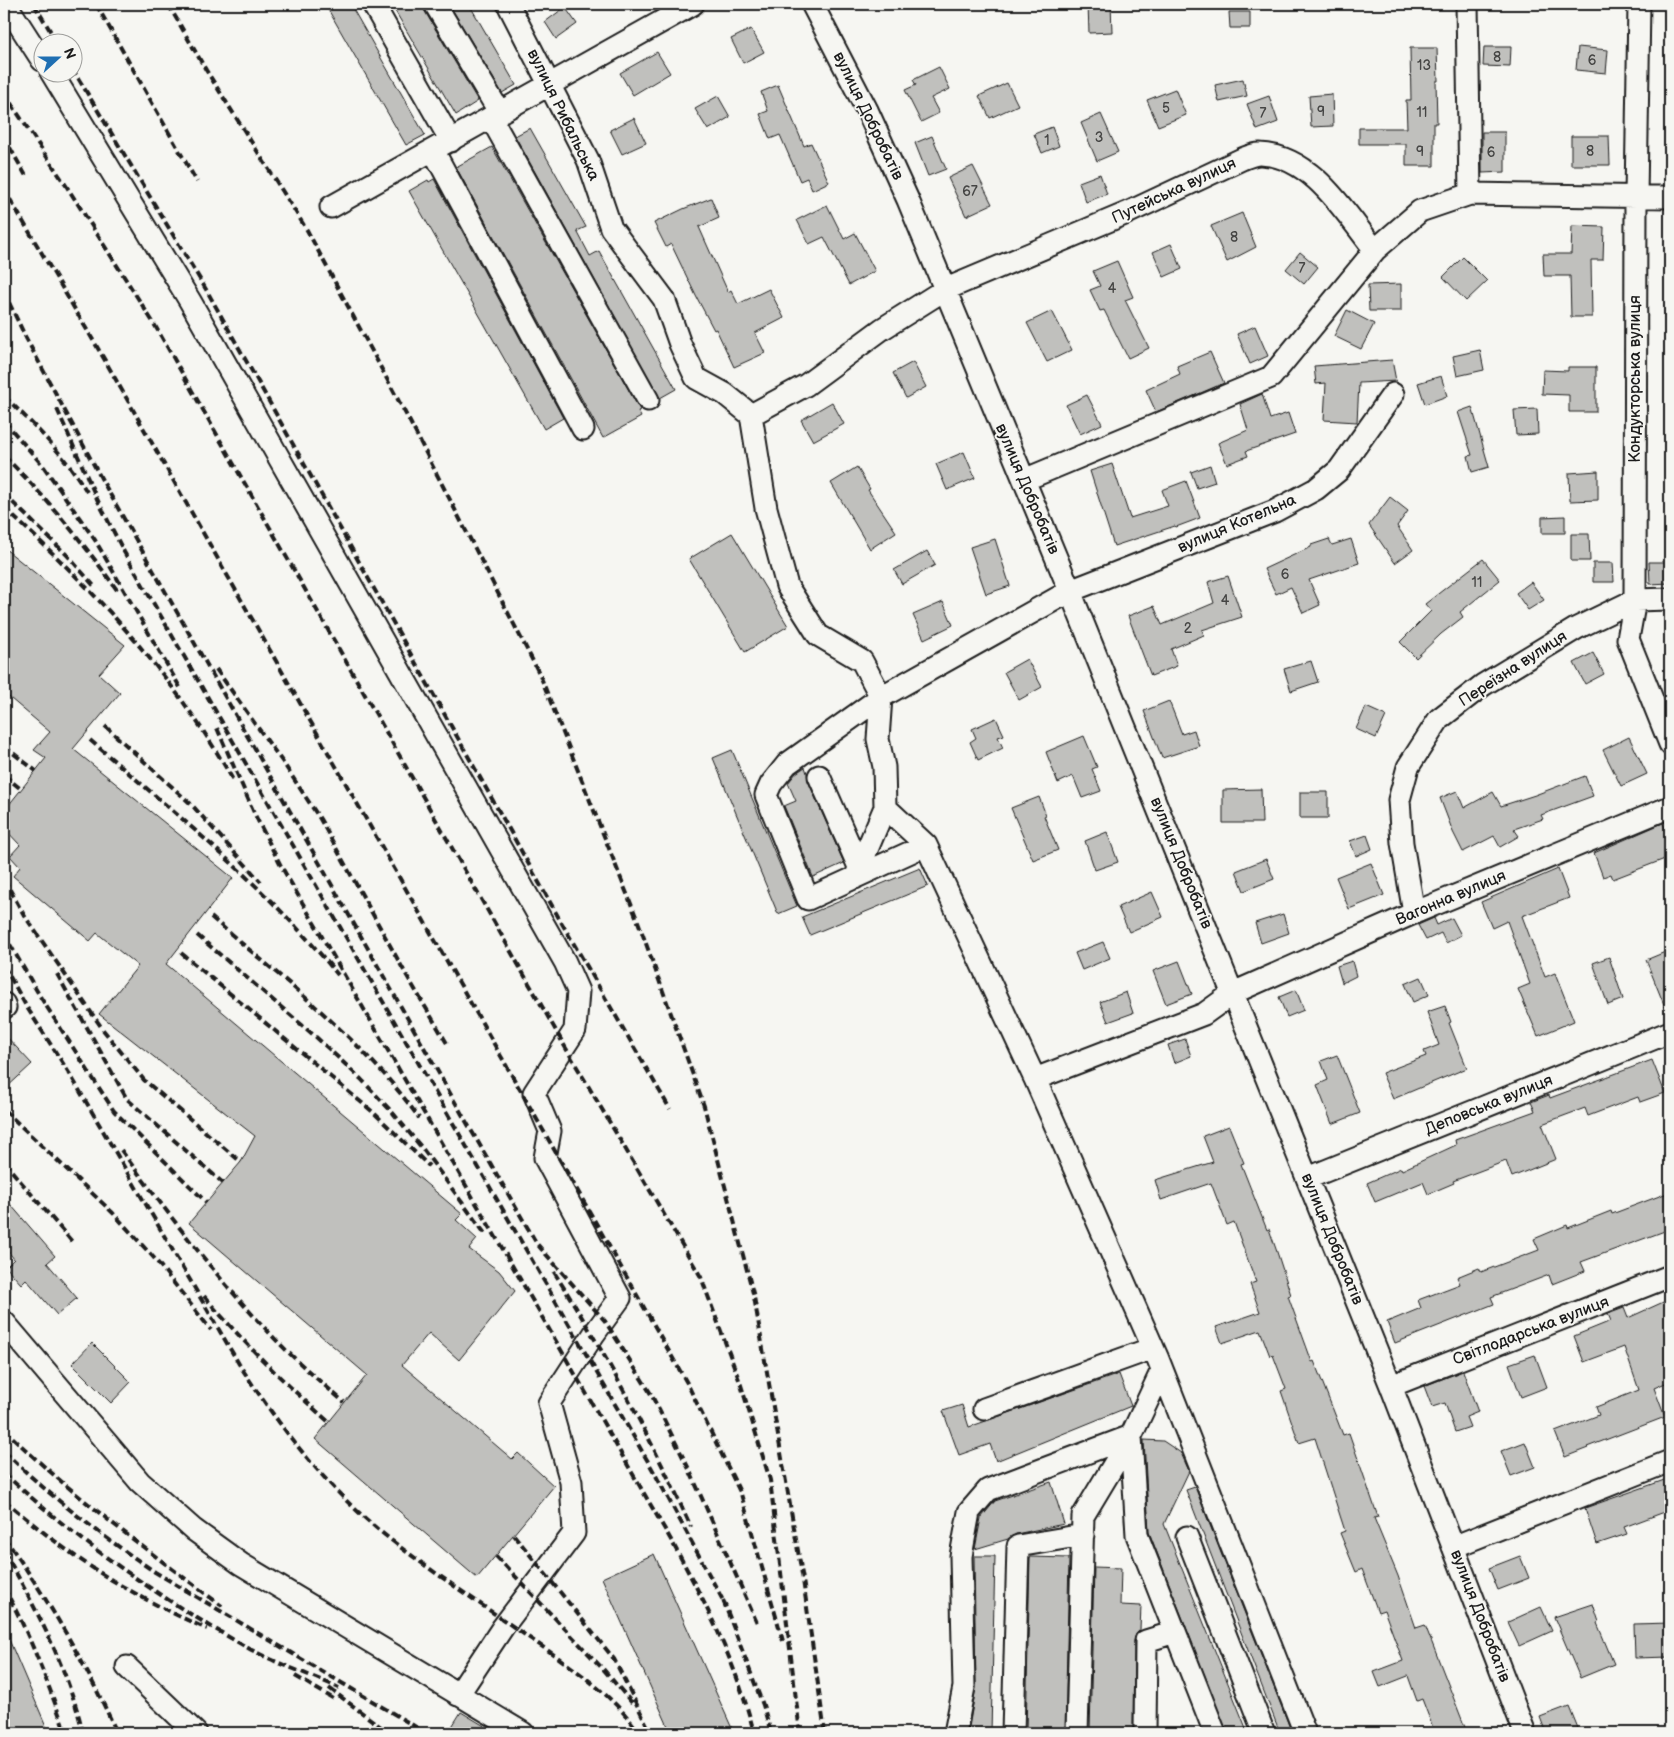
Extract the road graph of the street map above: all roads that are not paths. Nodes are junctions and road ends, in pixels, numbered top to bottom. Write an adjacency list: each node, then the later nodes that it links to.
1 (6, 4): 9 (street)
2 (373, 4): 13 (street)
3 (435, 4): 12 (street)
4 (508, 4): 11 (street, вулиця Рибальська)
5 (693, 4): 11 (street)
6 (812, 4): 19 (street, вулиця Добробатів)
7 (1467, 4): 14 (street)
8 (1639, 4): 15 (street, Кондукторська вулиця)
9 (32, 44)
10 (57, 82): 55 (street)
11 (550, 85): 12 (street); 22 (street, вулиця Рибальська)
12 (496, 115): 13 (street); 21 (street)
13 (442, 145): 17 (street); 23 (street)
14 (1470, 194): 15 (street); 18 (street)
15 (1636, 197): 16 (street); 26 (street, Кондукторська вулиця)
16 (1670, 197)
17 (331, 207)
18 (1376, 250): 19 (street, Путейська вулиця); 24 (street)
19 (944, 290): 22 (street, Путейська вулиця); 24 (street, вулиця Добробатів)
20 (1393, 394): 25 (street, вулиця Котельна)
21 (648, 400)
22 (751, 415): 28 (street)
23 (582, 430)
24 (1024, 480): 25 (street, вулиця Добробатів)
25 (1070, 591): 28 (street, вулиця Котельна); 36 (street, вулиця Добробатів)
26 (1635, 600): 27 (street, Переїзна вулиця); 29 (street, Кондукторська вулиця); 35 (street, Переїзна вулиця)
27 (1670, 600)
28 (881, 697): 31 (street); 34 (street, вулиця Котельна)
29 (1670, 744)
30 (819, 776): 34 (street)
31 (885, 807): 33 (street); 34 (street)
32 (1670, 807): 35 (street, Вагонна вулиця)
33 (926, 845): 34 (street); 40 (street)
34 (857, 872)
35 (1414, 913): 36 (street, Вагонна вулиця)
36 (1233, 993): 40 (street, Вагонна вулиця); 41 (street, вулиця Добробатів)
37 (4, 1004): 38 (street)
38 (4, 1008)
39 (1670, 1032): 41 (street, Деповська вулиця)
40 (1035, 1079): 44 (street)
41 (1308, 1178): 46 (street, вулиця Добробатів)
42 (1670, 1276): 46 (street, Світлодарська вулиця)
43 (4, 1322): 55 (street)
44 (1153, 1348): 45 (street); 47 (street)
45 (1162, 1370): 48 (street); 64 (street)
46 (1391, 1386): 52 (street, вулиця Добробатів)
47 (984, 1409)
48 (1131, 1436): 50 (street); 53 (street); 58 (street)
49 (1670, 1461): 52 (street)
50 (1083, 1535): 59 (street); 60 (street)
51 (1187, 1537): 63 (street)
52 (1453, 1547): 65 (street, вулиця Добробатів)
53 (1175, 1632): 61 (street); 62 (street)
54 (127, 1667): 56 (street)
55 (458, 1695): 57 (street)
56 (196, 1733)
57 (523, 1733)
58 (955, 1733)
59 (1013, 1733)
60 (1077, 1733)
61 (1145, 1733)
62 (1215, 1733)
63 (1264, 1733)
64 (1305, 1733)
65 (1525, 1733)

